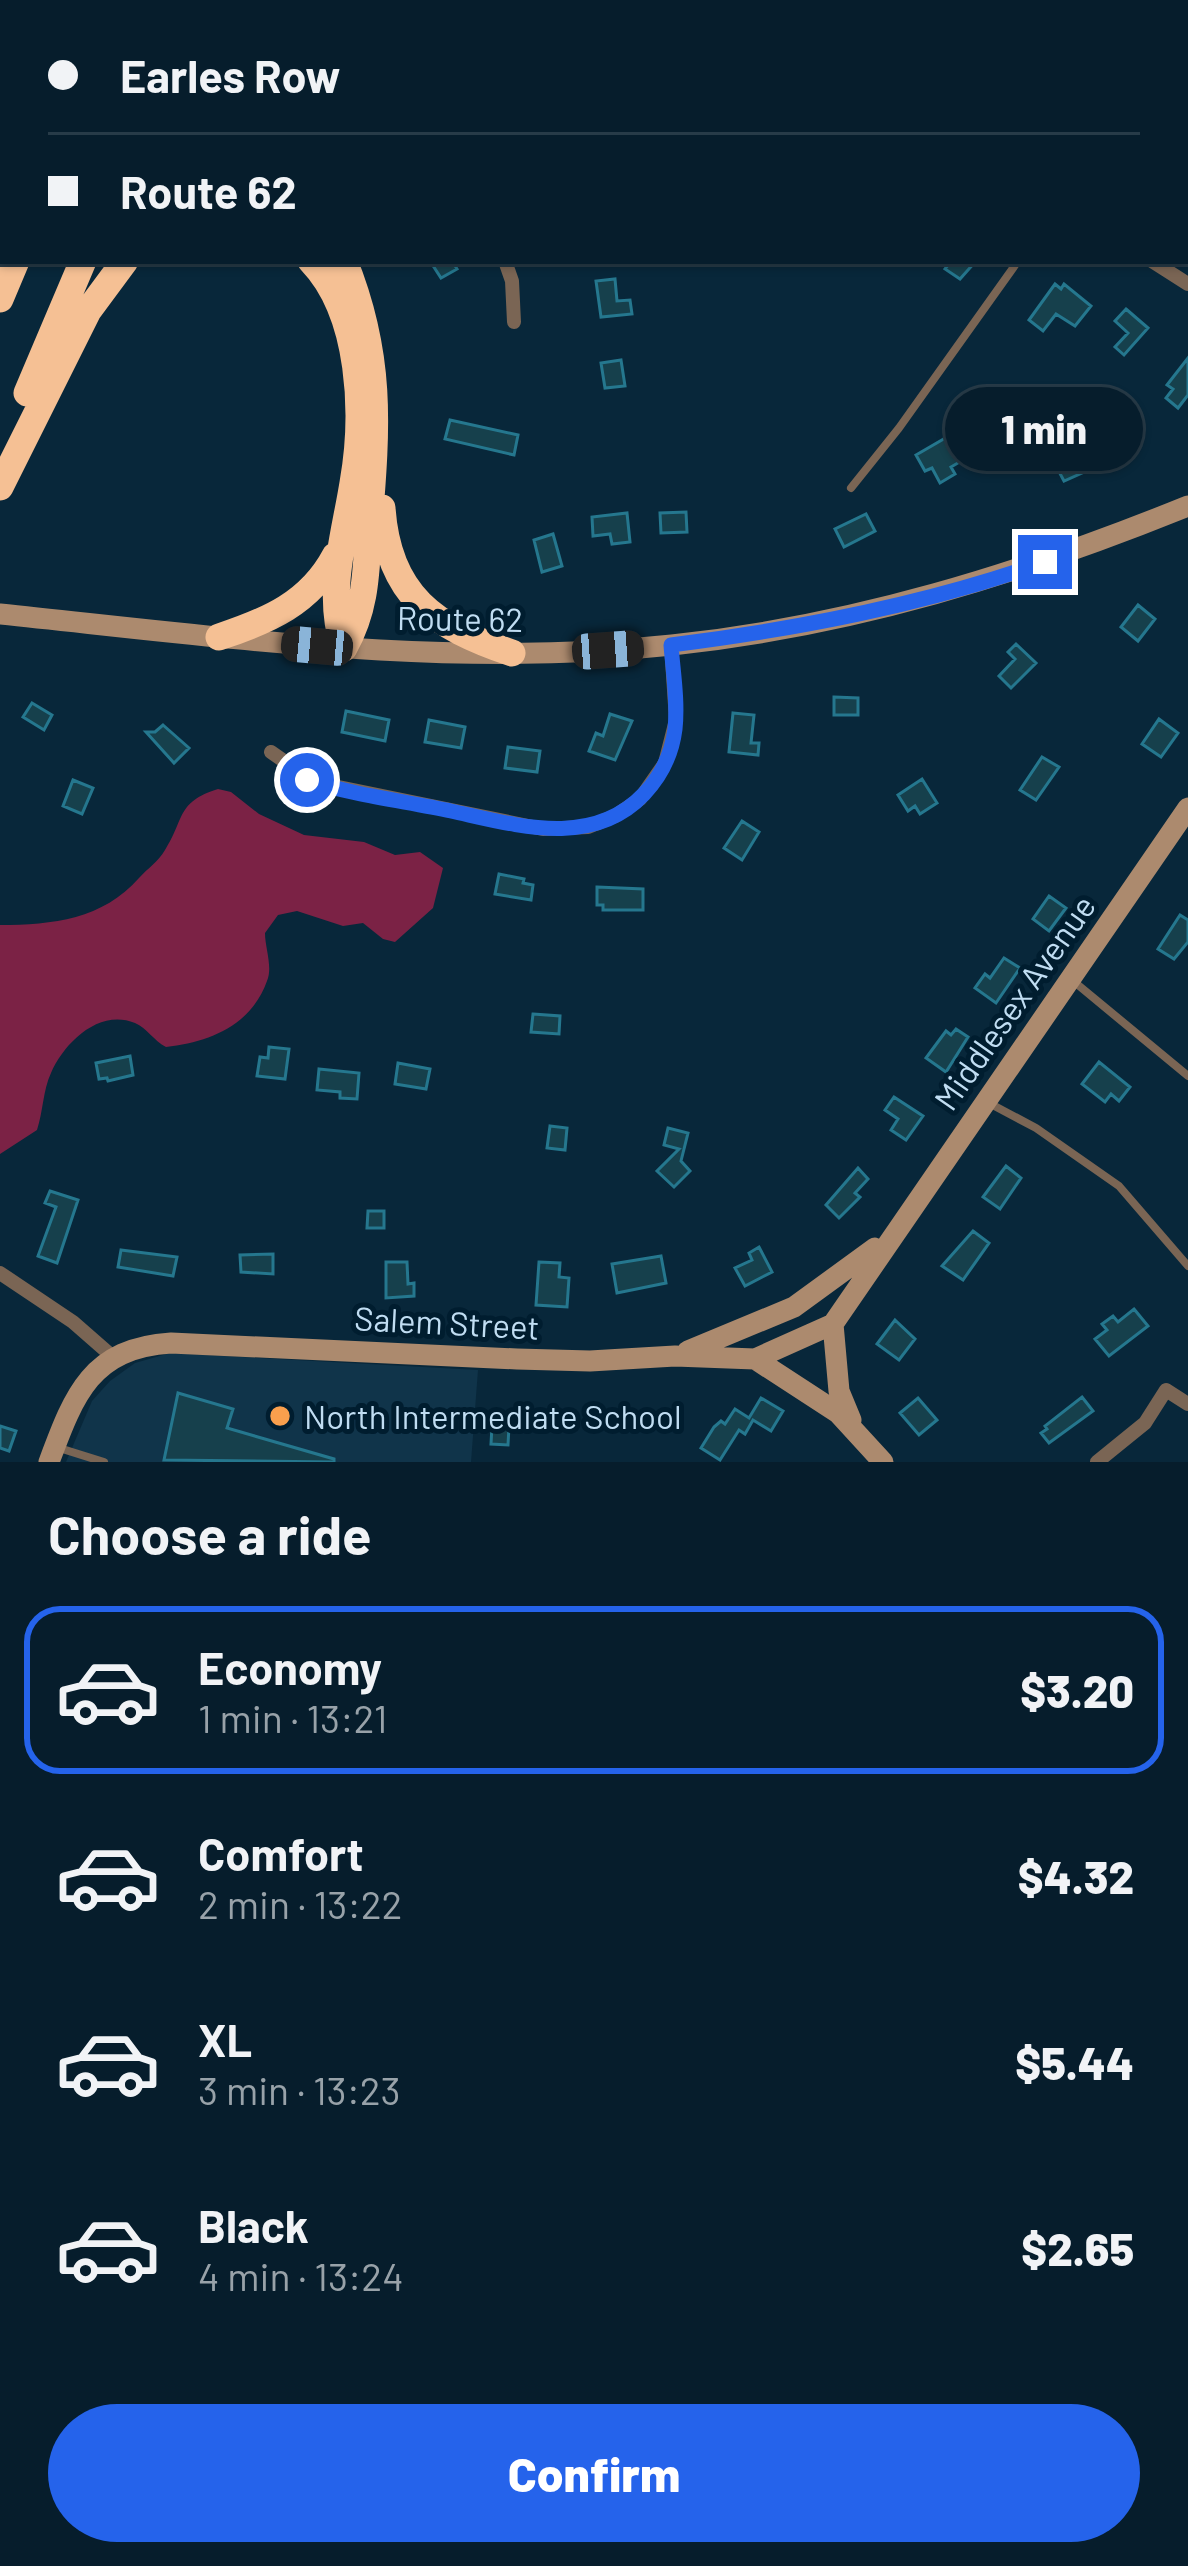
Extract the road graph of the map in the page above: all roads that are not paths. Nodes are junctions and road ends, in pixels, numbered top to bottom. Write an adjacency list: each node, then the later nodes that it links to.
1 (15, 264): 10 (highway)
2 (82, 264): 13 (highway)
3 (123, 264): 14 (highway)
4 (314, 264): 17 (highway)
5 (345, 264): 12 (highway)
6 (506, 264): 11 (street)
7 (1016, 264): 15 (lane)
8 (1157, 264): 9 (street)
9 (1188, 284)
10 (0, 299)
11 (514, 322)
12 (377, 445): 21 (highway); 22 (highway)
13 (0, 458)
14 (0, 487)
15 (851, 488)
16 (1188, 506): 20 (street, Route 62)
17 (342, 541): 19 (highway); 21 (highway)
18 (0, 614): 19 (street, Route 62)
19 (219, 637): 21 (street, Route 62)
20 (671, 645): 22 (street, Route 62); 23 (street)
21 (344, 648): 22 (street, Route 62)
22 (512, 653)
23 (271, 752)
24 (1188, 808): 25 (street, Middlesex Avenue)
25 (1070, 979): 26 (lane); 27 (street, Middlesex Avenue)
26 (1188, 1076)
27 (986, 1101): 28 (street, Middlesex Avenue); 29 (lane)
28 (893, 1232): 31 (street, Middlesex Avenue); 33 (street, Middlesex Avenue)
29 (1188, 1267)
30 (0, 1273): 35 (street)
31 (794, 1307): 32 (street, Middlesex Avenue); 33 (street)
32 (773, 1318): 34 (street, Middlesex Avenue); 36 (street)
33 (833, 1324): 36 (street); 38 (street)
34 (675, 1356): 35 (street, Salem Street); 36 (street, Salem Street)
35 (112, 1357): 39 (street)
36 (755, 1359): 38 (street, Salem Street)
37 (1188, 1404): 42 (street)
38 (855, 1427): 41 (street, Salem Street)
39 (52, 1454): 40 (lane)
40 (104, 1462)
41 (883, 1462)
42 (1097, 1462)

